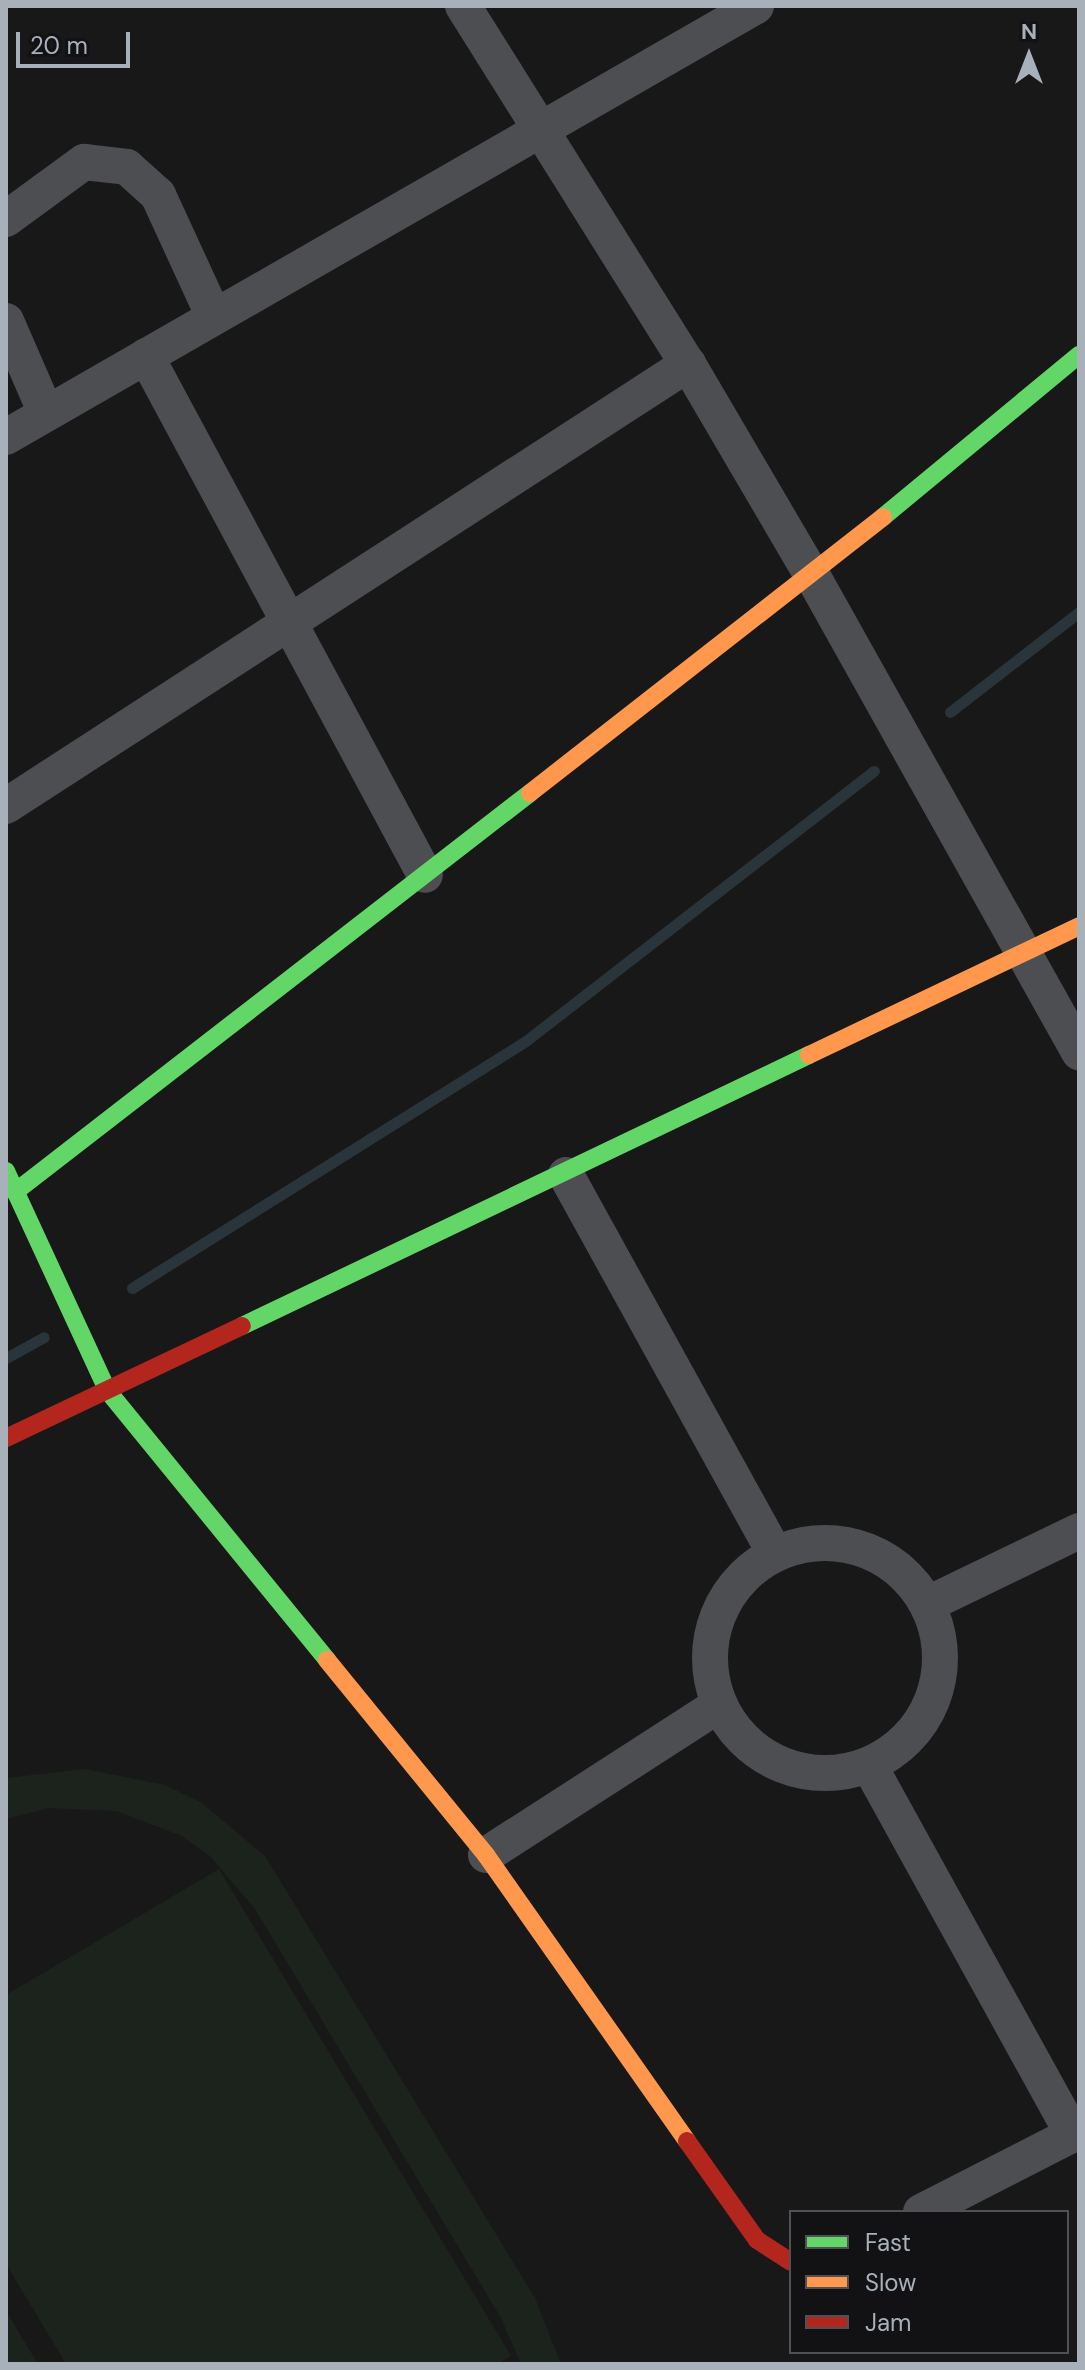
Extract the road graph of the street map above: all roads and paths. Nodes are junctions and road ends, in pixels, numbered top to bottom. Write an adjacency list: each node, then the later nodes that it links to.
1 (463, 6): 3 (street)
2 (756, 6): 3 (street)
3 (542, 131): 5 (street); 9 (street)
4 (6, 219): 5 (street)
5 (214, 317): 8 (street)
6 (6, 321): 10 (street)
7 (1079, 355): 12 (street)
8 (146, 356): 10 (street); 13 (street)
9 (688, 364): 12 (street); 13 (street)
10 (46, 413): 11 (street)
11 (6, 437)
12 (812, 575): 15 (street); 17 (street)
13 (289, 622): 14 (street); 15 (street)
14 (6, 806)
15 (425, 875): 21 (street)
16 (1079, 926): 17 (street)
17 (1026, 952): 18 (street); 20 (street)
18 (1079, 1052)
19 (6, 1171): 21 (street)
20 (566, 1175): 22 (street); 25 (street)
21 (15, 1192): 22 (street)
22 (107, 1390): 23 (street); 29 (street)
23 (6, 1438)
24 (1079, 1531): 26 (street)
25 (775, 1554): 26 (street); 27 (street)
26 (928, 1604): 28 (street)
27 (719, 1705): 28 (street); 29 (street)
28 (869, 1765): 30 (street)
29 (486, 1855): 32 (street)
30 (1076, 2132): 31 (street)
31 (925, 2210)
32 (789, 2261)

